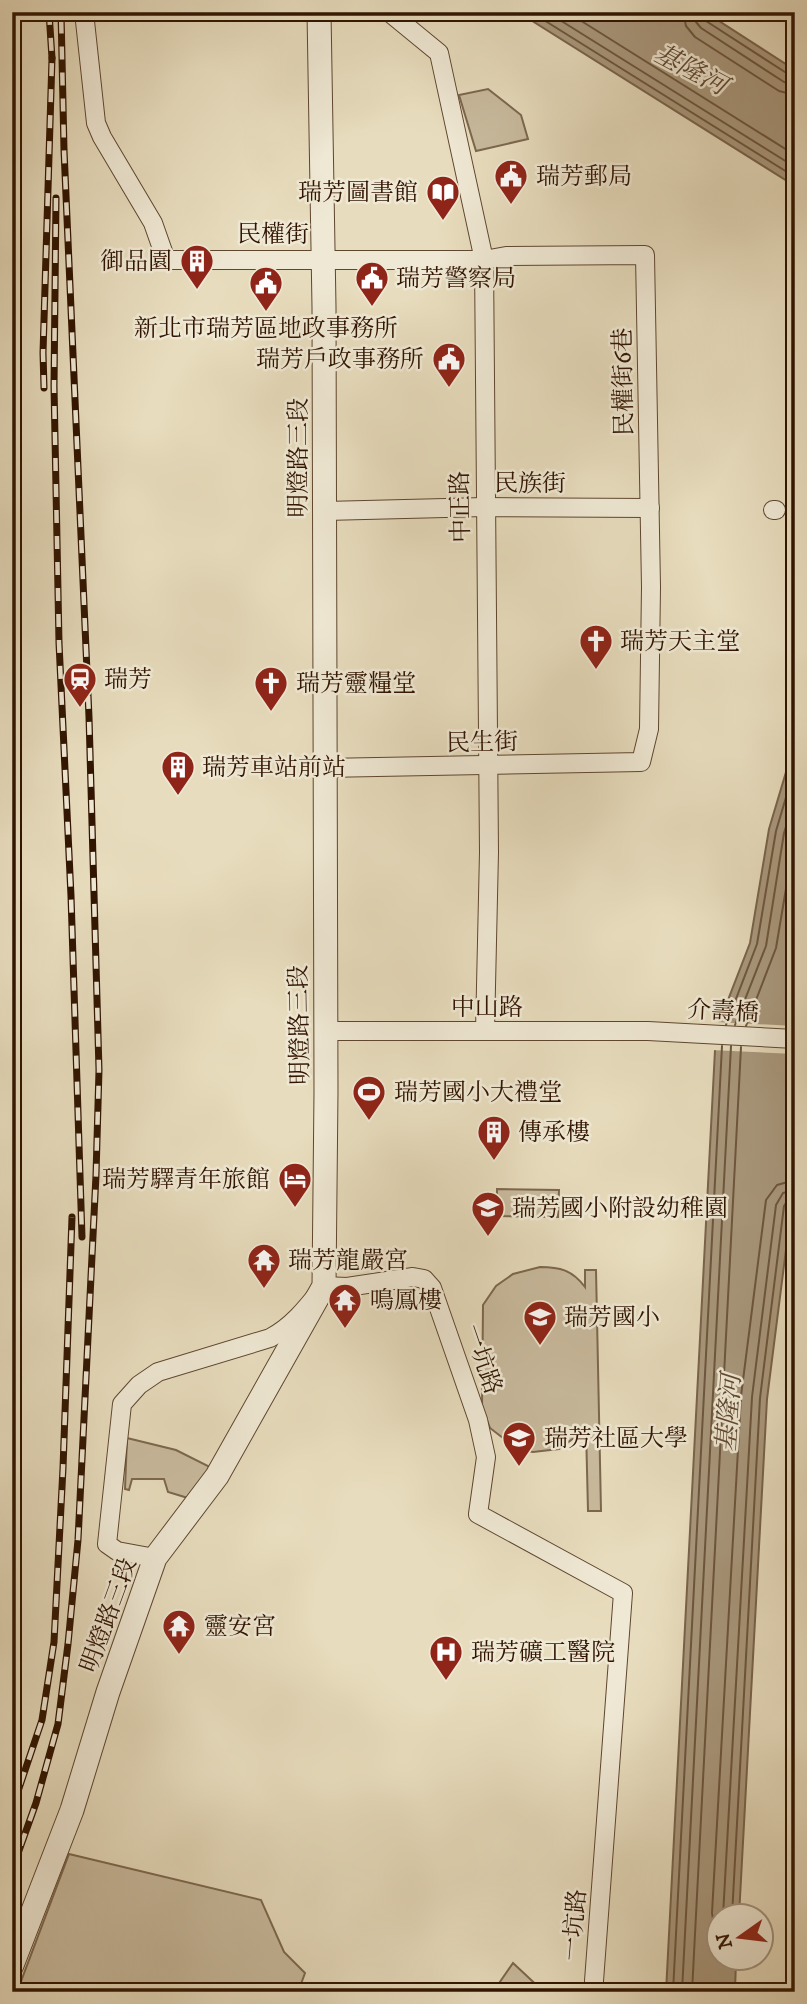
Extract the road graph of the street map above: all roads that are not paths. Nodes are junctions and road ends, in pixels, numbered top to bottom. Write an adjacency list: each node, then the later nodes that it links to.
1 (84, 12): 5 (street, 民權街)
2 (319, 12): 5 (street, 明燈路三段)
3 (389, 12): 6 (street, 中正路)
4 (645, 255): 6 (street, 民權街); 8 (street, 民權街6巷)
5 (323, 259): 6 (street, 民權街); 9 (street, 明燈路三段)
6 (484, 260): 7 (street, 中正路)
7 (485, 508): 8 (street, 民族街); 9 (street, 民族街); 11 (street, 中正路)
8 (650, 508): 10 (street, 民權街6巷)
9 (325, 511): 12 (street, 明燈路三段)
10 (641, 762): 11 (street, 民生街)
11 (488, 766): 12 (street, 民生街); 14 (street, 中正路)
12 (324, 768): 13 (street, 明燈路三段)
13 (326, 1031): 14 (street, 中山路); 17 (street, 明燈路三段)
14 (485, 1031): 15 (street, 中山路)
15 (648, 1031): 16 (street, 介壽橋)
16 (795, 1039)
17 (324, 1286): 18 (street, 明燈路三段); 18 (street); 20 (street, 一坑路)
18 (155, 1558): 19 (street, 明燈路三段)
19 (12, 1965)
20 (594, 1980)

